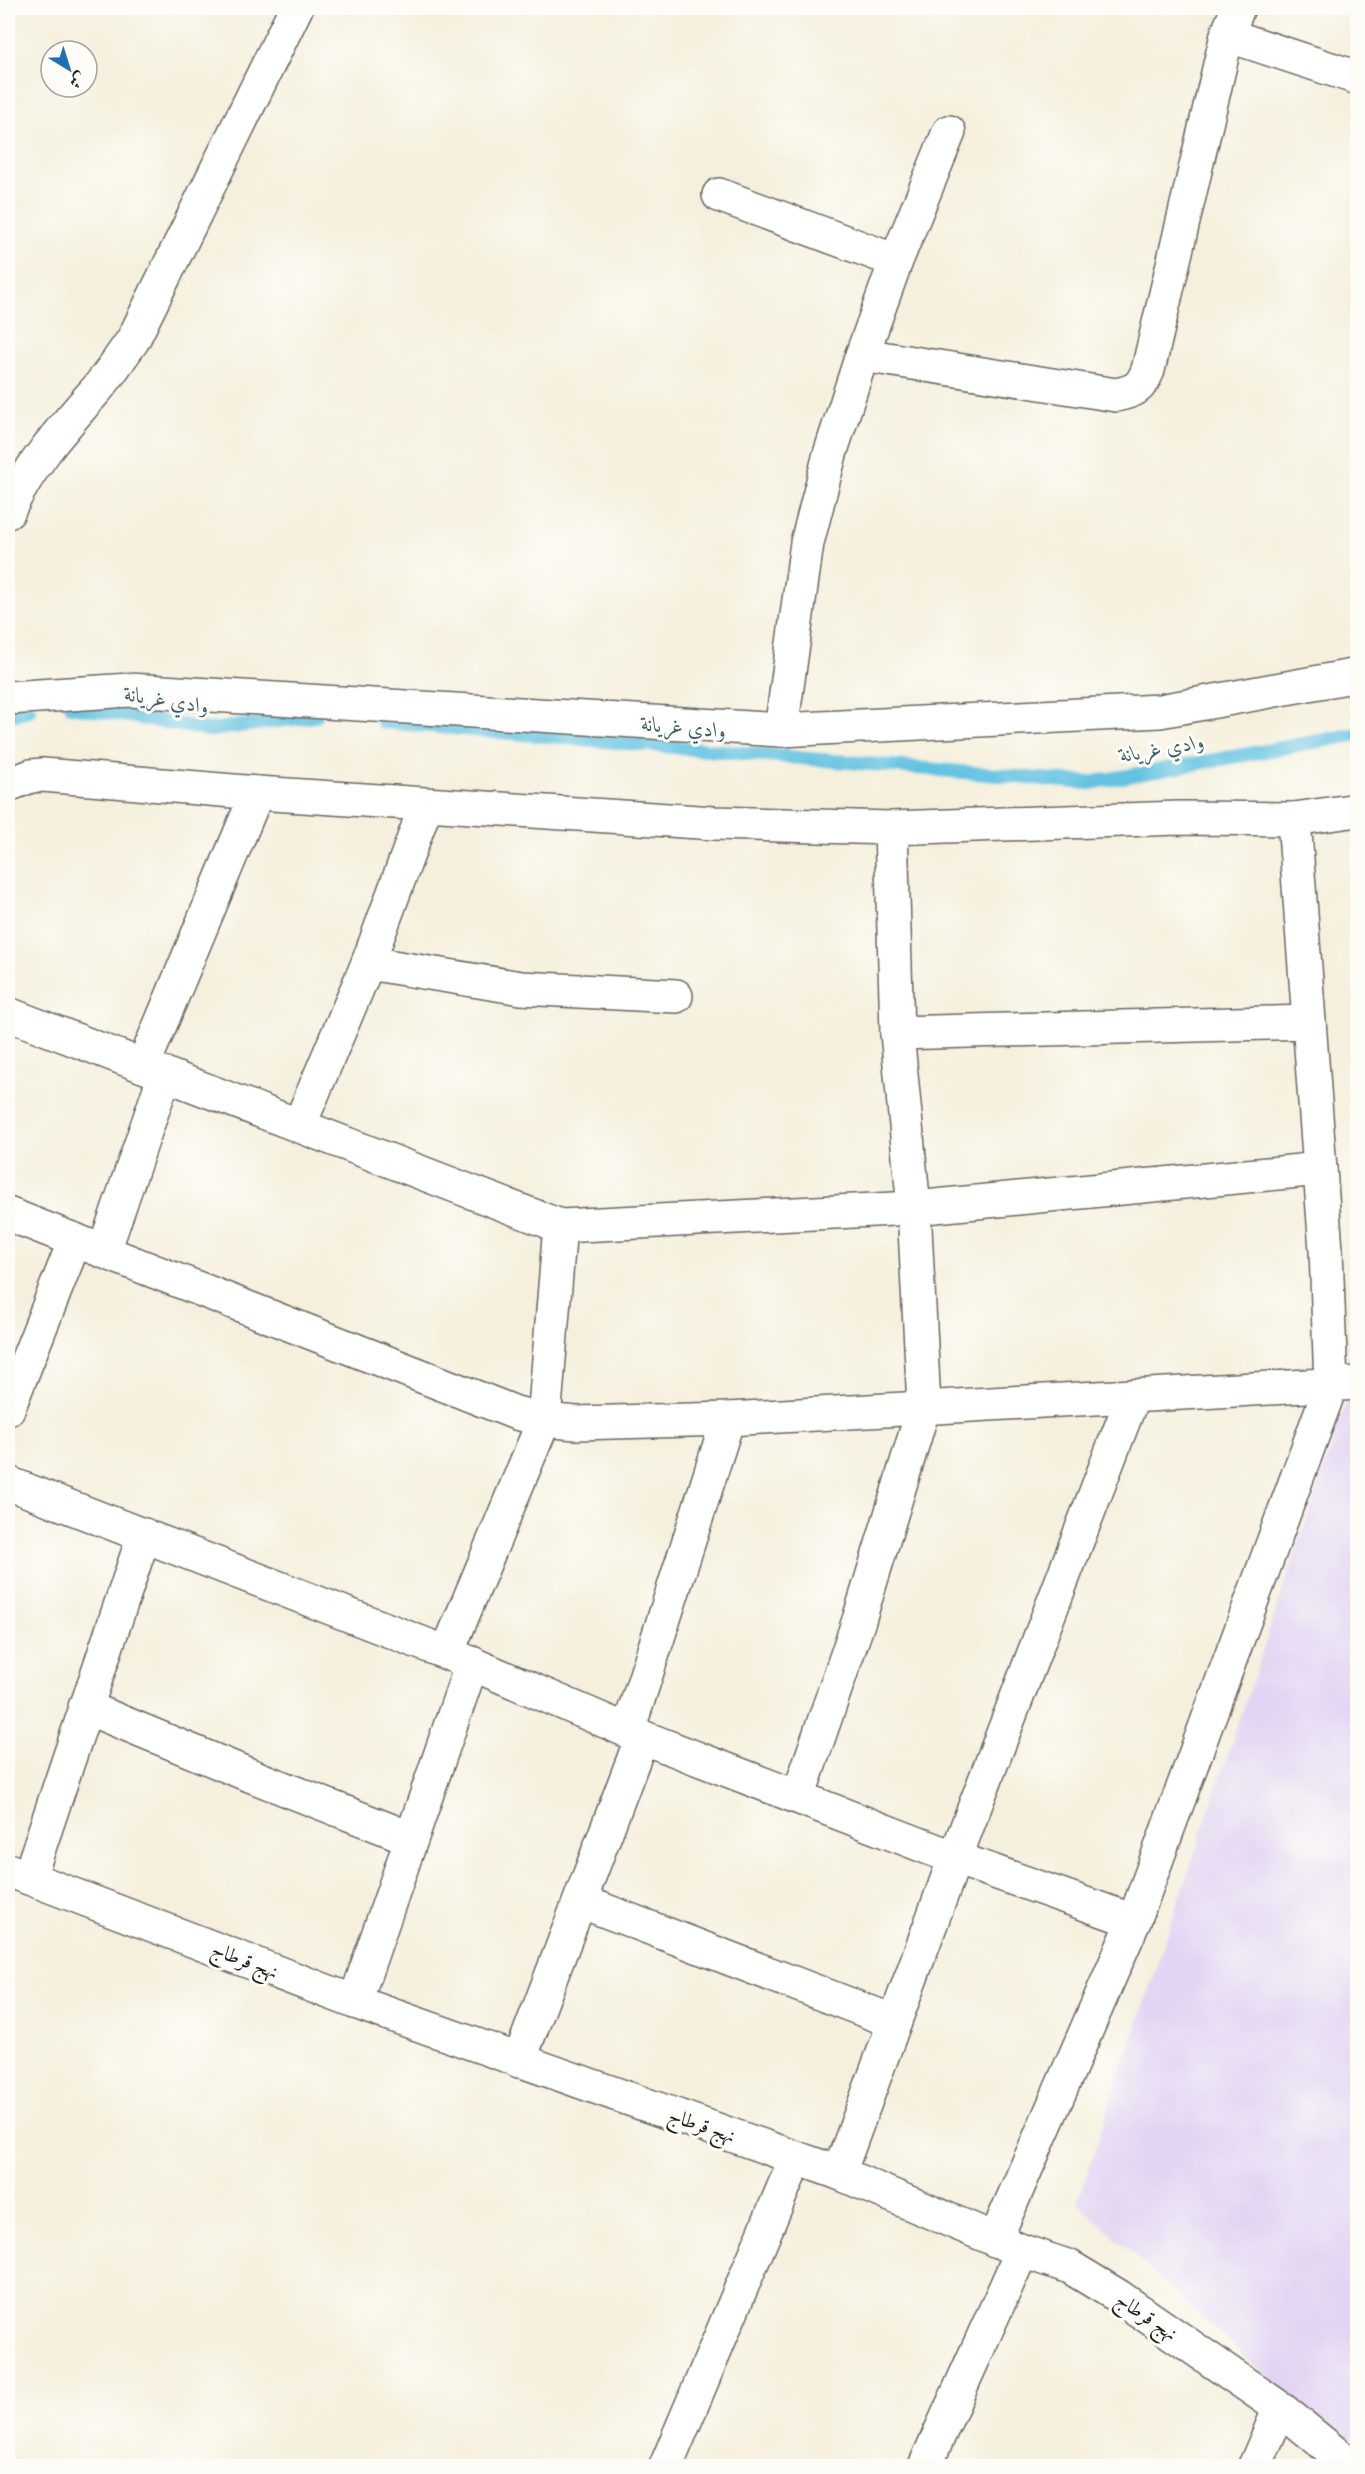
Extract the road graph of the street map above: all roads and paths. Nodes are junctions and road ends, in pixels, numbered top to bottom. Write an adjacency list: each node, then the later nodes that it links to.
1 (296, 8): 8 (street)
2 (1232, 21): 3 (street); 7 (street)
3 (1358, 78)
4 (949, 132): 6 (street)
5 (718, 195): 6 (street)
6 (896, 261): 7 (street)
7 (862, 355): 11 (street)
8 (8, 512)
9 (1358, 675): 11 (street)
10 (8, 698): 11 (street)
11 (782, 729)
12 (8, 785): 13 (street)
13 (256, 793): 14 (street); 23 (street)
14 (426, 805): 17 (street); 18 (street)
15 (1358, 810): 16 (street)
16 (1294, 819): 17 (street); 21 (street)
17 (891, 828): 22 (street)
18 (368, 963): 19 (street); 24 (street)
19 (676, 996)
20 (8, 1014): 23 (street)
21 (1309, 1022): 22 (street); 25 (street)
22 (897, 1033): 26 (street)
23 (154, 1070): 24 (street); 29 (street)
24 (299, 1126): 28 (street)
25 (1320, 1169): 26 (street); 30 (street)
26 (914, 1208): 28 (street); 32 (street)
27 (8, 1214): 29 (street)
28 (560, 1226): 35 (street)
29 (89, 1245): 33 (street); 35 (street)
30 (1344, 1384): 31 (street); 46 (street)
31 (1133, 1396): 32 (street); 43 (street)
32 (924, 1406): 34 (street); 41 (street)
33 (8, 1409)
34 (728, 1419): 35 (street); 40 (street)
35 (544, 1420): 38 (street)
36 (8, 1482): 37 (street)
37 (144, 1535): 38 (street); 39 (street)
38 (460, 1658): 40 (street); 42 (street)
39 (85, 1707): 42 (street); 44 (street)
40 (635, 1734): 41 (street); 45 (street)
41 (798, 1797): 43 (street)
42 (410, 1838): 47 (street)
43 (955, 1858): 46 (street); 48 (street)
44 (18, 1874): 47 (street, نهج قرطاج)
45 (580, 1901): 48 (street); 49 (street)
46 (1134, 1921): 52 (street)
47 (355, 2002): 49 (street, نهج قرطاج)
48 (895, 2022): 51 (street)
49 (519, 2061): 50 (street, نهج قرطاج)
50 (796, 2158): 51 (street, نهج قرطاج); 54 (street)
51 (839, 2173): 52 (street, نهج قرطاج)
52 (1008, 2246): 53 (street, نهج قرطاج); 55 (street)
53 (1280, 2408): 56 (street); 57 (street, نهج قرطاج)
54 (666, 2466)
55 (926, 2466)
56 (1255, 2466)
57 (1351, 2466)

